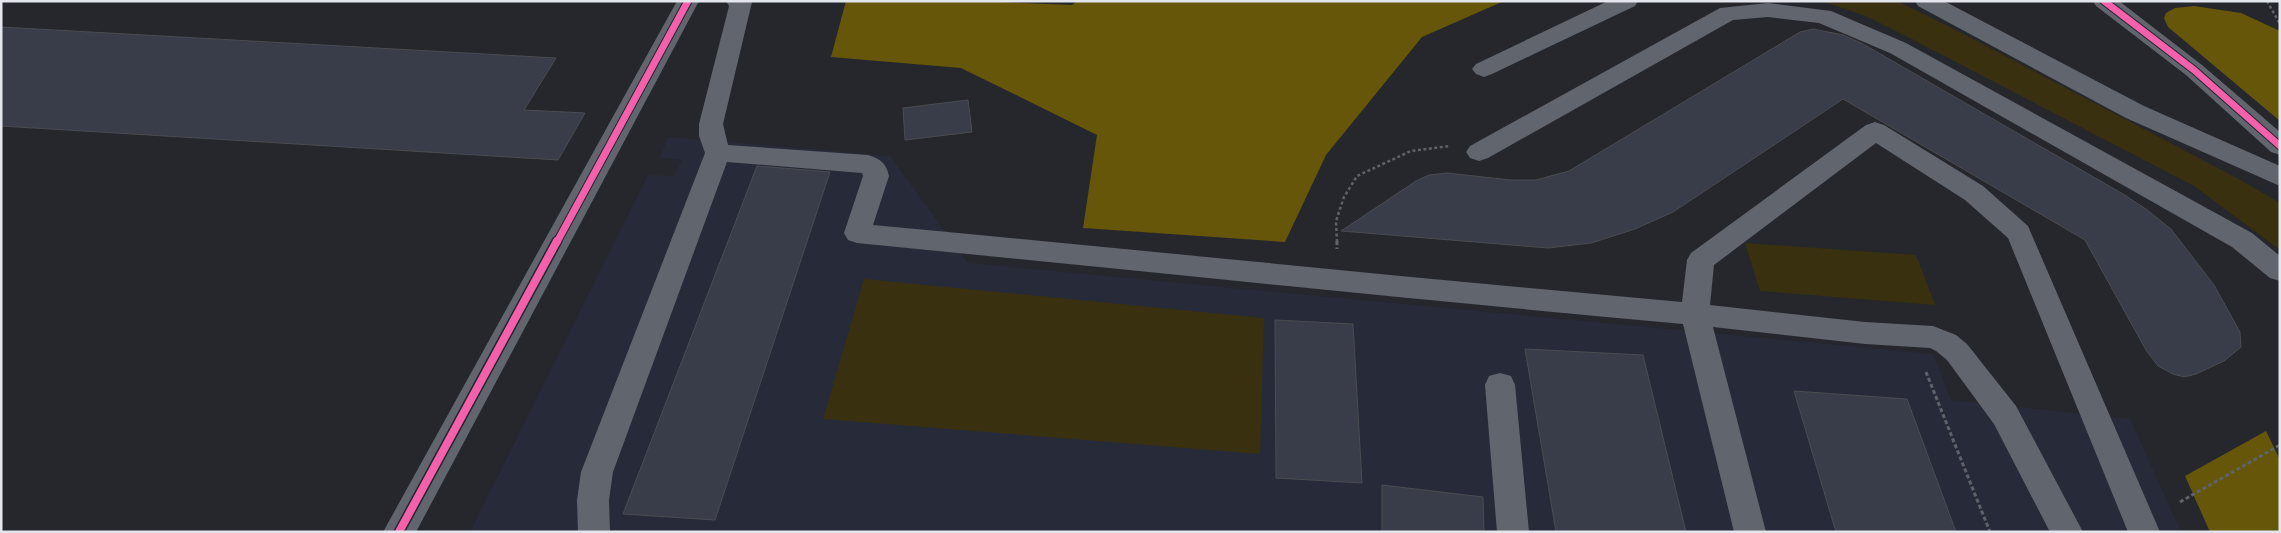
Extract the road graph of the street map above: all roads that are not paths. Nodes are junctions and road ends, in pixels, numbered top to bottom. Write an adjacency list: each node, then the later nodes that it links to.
1 (688, 1): 14 (street)
2 (737, 1): 9 (street)
3 (1627, 1): 6 (street)
4 (1926, 1): 10 (street)
5 (2104, 1): 7 (street)
6 (1484, 69)
7 (2280, 146)
8 (1480, 152): 11 (street)
9 (718, 153): 12 (street); 15 (street)
10 (2280, 177)
11 (2280, 271)
12 (1694, 314): 17 (street); 18 (street); 19 (street)
13 (1500, 385): 16 (street)
14 (399, 532)
15 (594, 532)
16 (1513, 532)
17 (1750, 532)
18 (2067, 532)
19 (2144, 532)

